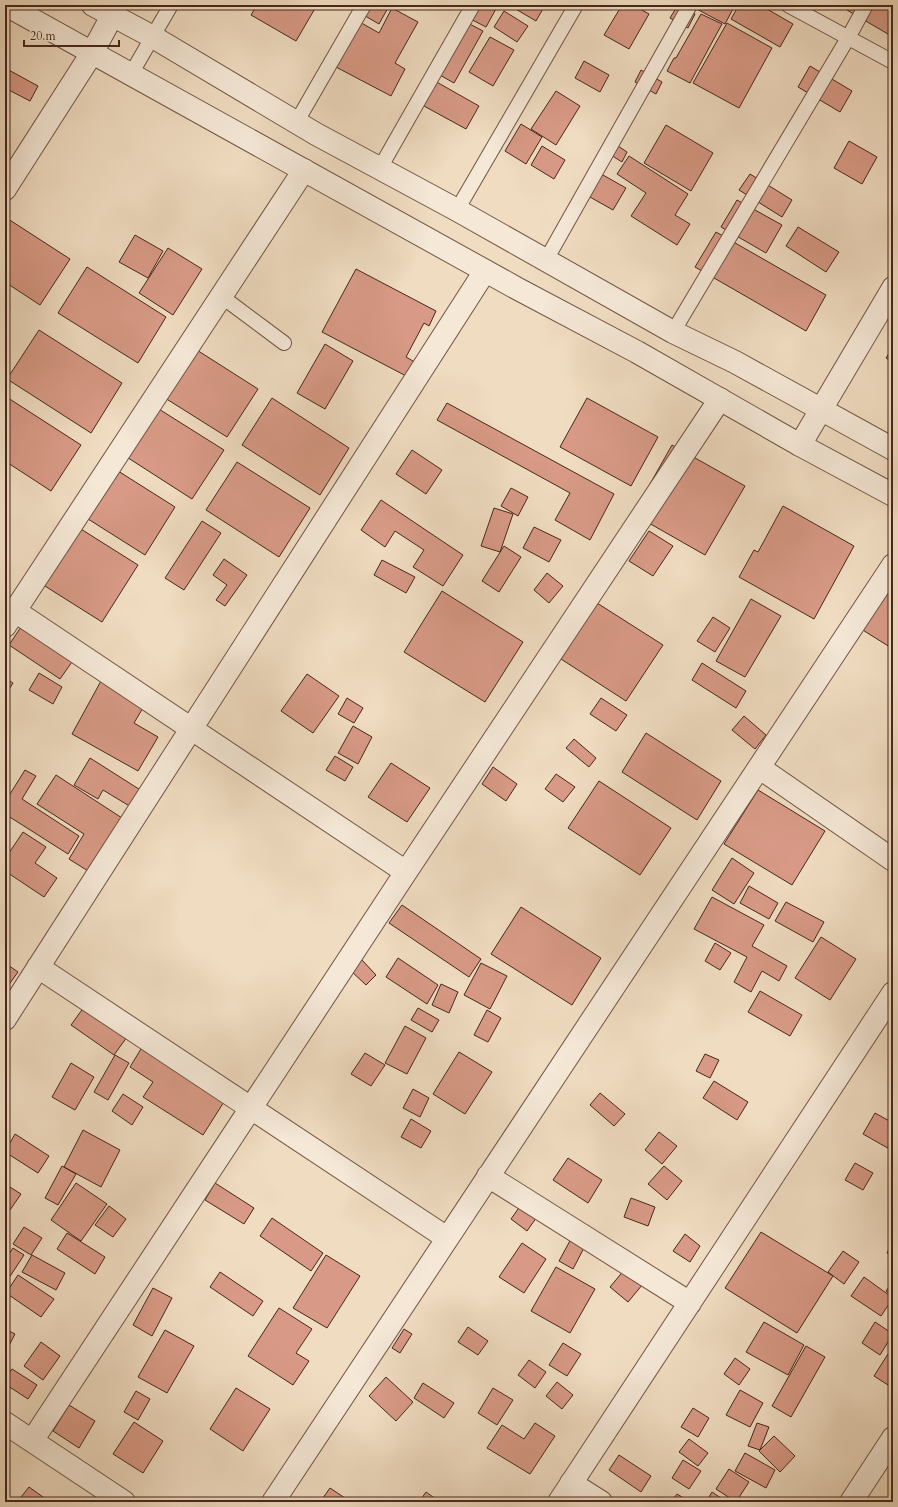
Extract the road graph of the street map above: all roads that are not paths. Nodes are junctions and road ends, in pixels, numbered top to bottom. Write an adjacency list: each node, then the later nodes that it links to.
1 (6, 5): 13 (street)
2 (93, 5): 10 (street)
3 (171, 5): 11 (lane)
4 (364, 5): 16 (lane)
5 (473, 5): 17 (lane)
6 (576, 5): 20 (lane)
7 (690, 5): 21 (lane)
8 (788, 5): 12 (lane)
9 (866, 5): 12 (lane)
10 (112, 16): 11 (street); 13 (street)
11 (153, 37): 15 (lane); 16 (street)
12 (848, 38): 14 (lane); 25 (lane)
13 (92, 53): 15 (street); 19 (street)
14 (893, 62)
15 (131, 74): 18 (street)
16 (296, 123): 17 (street)
17 (380, 168): 20 (street)
18 (304, 170): 22 (street); 24 (street)
19 (5, 189)
20 (457, 210): 21 (street)
21 (546, 260): 25 (street)
22 (485, 271): 27 (street); 34 (street)
23 (893, 288): 28 (street)
24 (221, 296): 26 (lane); 33 (street)
25 (673, 332): 28 (street)
26 (284, 343)
27 (720, 399): 29 (street); 37 (street)
28 (820, 409): 29 (street); 30 (street)
29 (800, 445): 31 (street)
30 (893, 449)
31 (893, 495)
32 (893, 565): 35 (street)
33 (10, 619): 34 (street)
34 (190, 729): 37 (street); 38 (street)
35 (760, 768): 36 (street); 42 (street)
36 (893, 860)
37 (406, 872): 41 (street)
38 (38, 967): 40 (street); 41 (street)
39 (893, 993): 44 (street)
40 (5, 1019)
41 (251, 1108): 43 (street); 47 (street)
42 (488, 1176): 43 (street); 44 (street)
43 (447, 1238): 50 (street)
44 (690, 1303): 48 (street)
45 (5, 1424): 47 (street)
46 (893, 1438): 53 (street)
47 (32, 1441): 49 (street)
48 (571, 1483): 51 (street); 52 (street)
49 (124, 1502)
50 (273, 1502)
51 (559, 1502)
52 (601, 1502)
53 (851, 1502)

